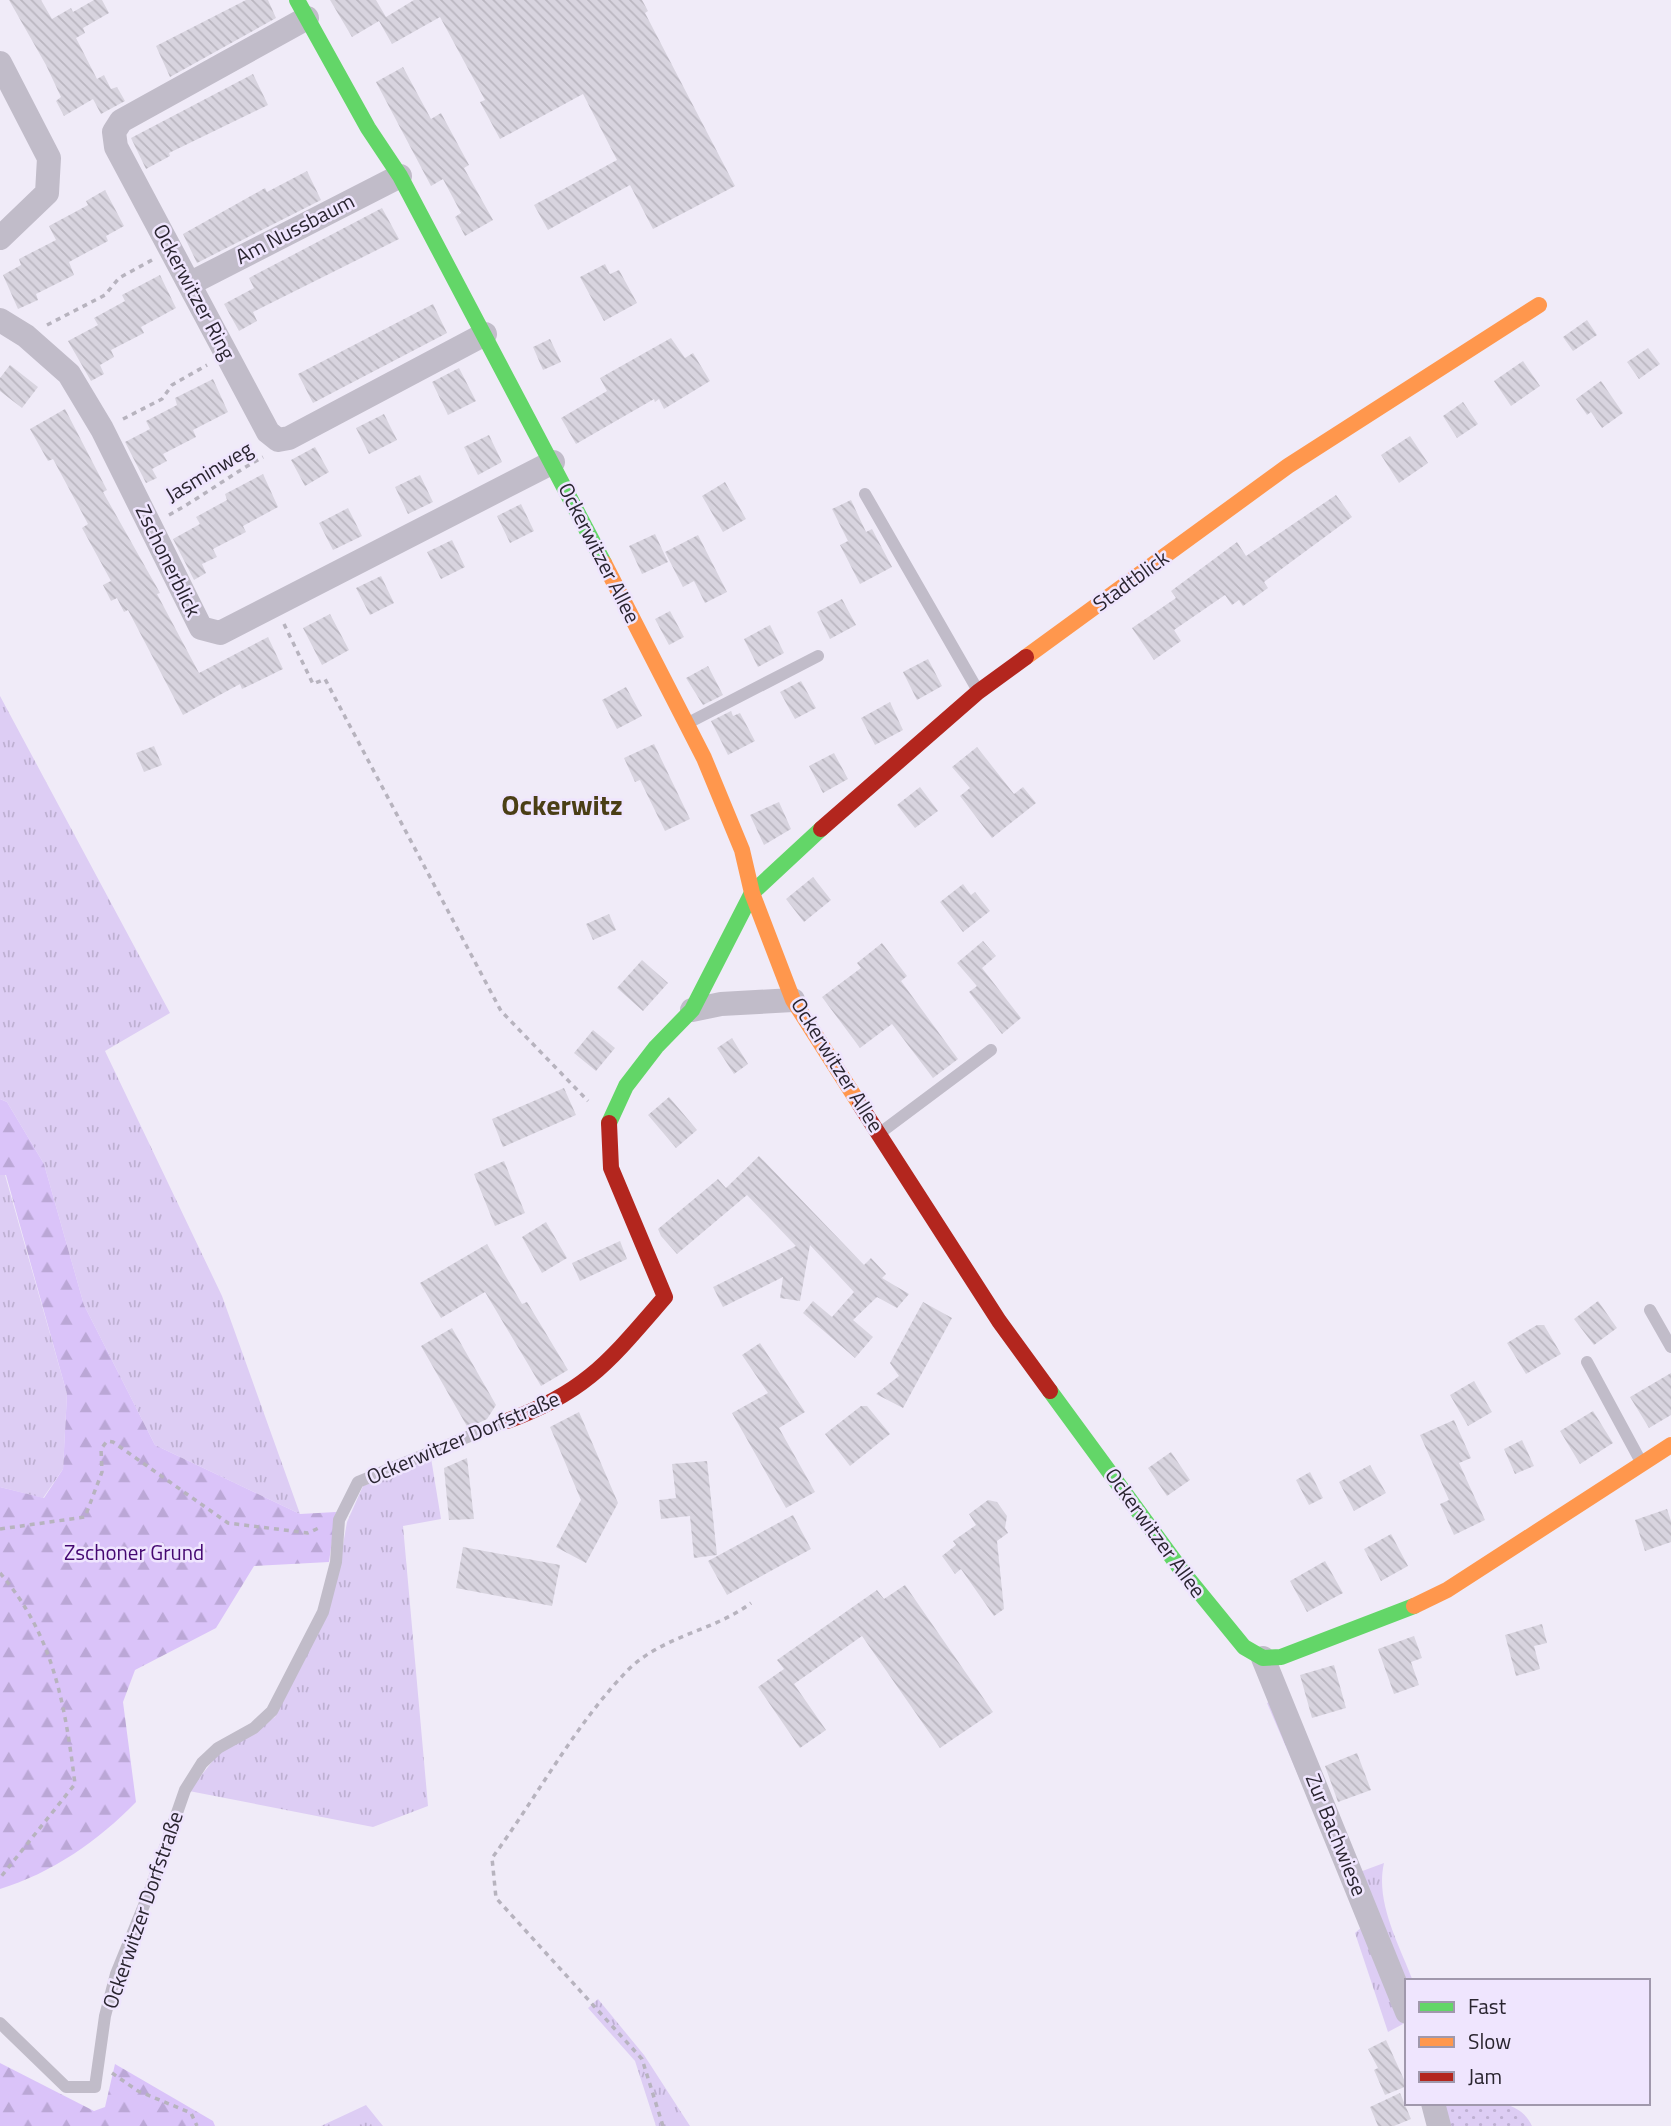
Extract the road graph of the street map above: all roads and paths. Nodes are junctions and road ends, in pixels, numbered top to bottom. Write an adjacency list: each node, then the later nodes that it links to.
1 (302, 9): 3 (street, Ockerwitzer Allee); 5 (street, Ockerwitzer Ring)
2 (0, 64): 4 (street)
3 (400, 176): 6 (street, Am Nussbaum); 9 (street, Ockerwitzer Allee)
4 (0, 238)
5 (172, 249): 6 (street, Ockerwitzer Ring); 10 (path)
6 (191, 283): 11 (street, Ockerwitzer Ring)
7 (1539, 305): 19 (street, Stadtblick)
8 (0, 320): 10 (street, Zschonerblick)
9 (485, 334): 13 (street); 14 (street, Ockerwitzer Allee)
10 (26, 336): 12 (street, Zschonerblick)
11 (227, 354): 12 (path); 13 (street, Ockerwitzer Ring)
12 (102, 429): 16 (street, Zschonerblick)
13 (278, 440): 16 (path, Jasminweg)
14 (553, 462): 17 (street, Zschonerblick); 20 (street, Ockerwitzer Allee)
15 (865, 494): 19 (lane)
16 (151, 524): 17 (street, Zschonerblick)
17 (275, 606): 25 (path)
18 (818, 656): 20 (lane)
19 (978, 692): 21 (street, Stadtblick)
20 (687, 724): 21 (street, Ockerwitzer Allee)
21 (752, 893): 22 (street, Ockerwitzer Allee); 23 (street, Ockerwitzer Dorfstraße)
22 (793, 1000): 23 (street); 26 (street, Ockerwitzer Allee)
23 (692, 1010): 25 (street, Ockerwitzer Dorfstraße)
24 (991, 1050): 26 (lane)
25 (608, 1128): 30 (street, Ockerwitzer Dorfstraße)
26 (880, 1133): 37 (street, Ockerwitzer Allee)
27 (1650, 1310): 28 (lane)
28 (1671, 1347)
29 (1587, 1362): 32 (lane)
30 (507, 1421): 33 (lane, Ockerwitzer Dorfstraße)
31 (1671, 1445): 32 (street)
32 (1642, 1464): 37 (street)
33 (340, 1520): 34 (path); 41 (lane, Ockerwitzer Dorfstraße)
34 (0, 1529)
35 (0, 1573): 38 (path)
36 (751, 1604): 43 (path)
37 (1263, 1658): 39 (street, Zur Bachwiese)
38 (0, 1878)
39 (1405, 2007)
40 (0, 2023): 41 (lane, Ockerwitzer Dorfstraße)
41 (99, 2064): 42 (path)
42 (197, 2126)
43 (663, 2126)

